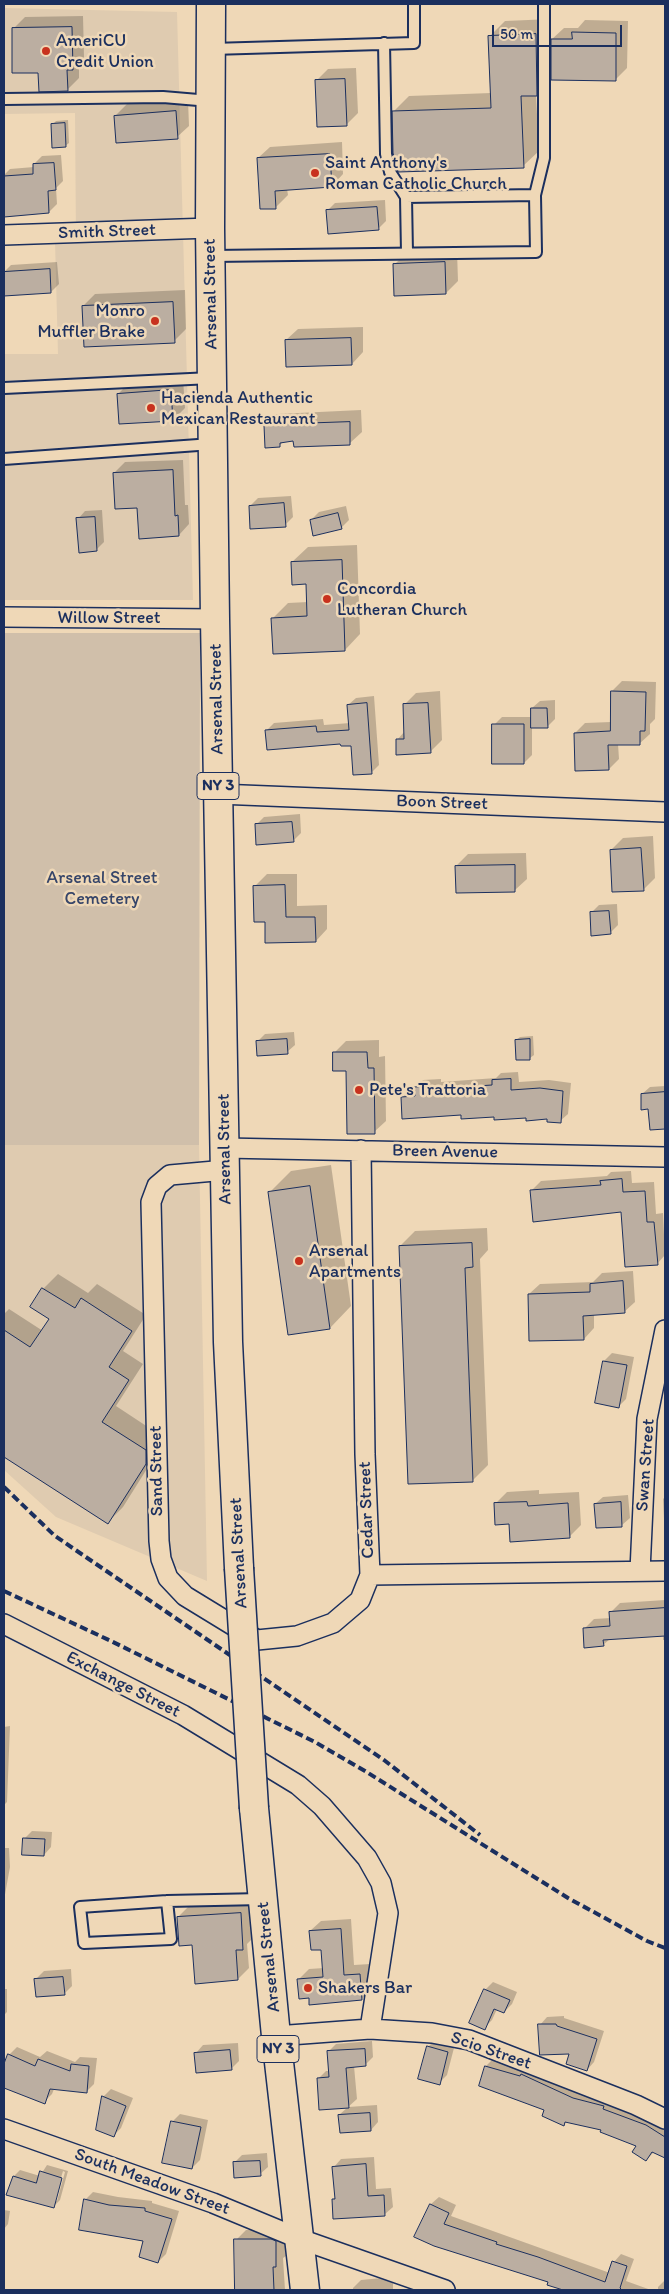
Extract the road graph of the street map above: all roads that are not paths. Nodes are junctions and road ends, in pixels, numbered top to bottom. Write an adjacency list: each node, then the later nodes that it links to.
1 (211, 4): 5 (highway, Arsenal Street / NY 3)
2 (414, 4): 4 (lane)
3 (544, 4): 8 (lane)
4 (384, 43): 5 (lane); 9 (lane)
5 (211, 49): 7 (highway, Arsenal Street / NY 3)
6 (4, 99): 7 (lane)
7 (211, 101): 10 (highway, Arsenal Street / NY 3)
8 (535, 195): 9 (lane); 12 (lane)
9 (406, 197): 12 (lane)
10 (210, 228): 11 (street, Smith Street); 13 (highway, Arsenal Street / NY 3)
11 (4, 235)
12 (407, 253): 13 (lane)
13 (210, 256): 14 (highway, Arsenal Street / NY 3)
14 (212, 378): 15 (lane); 16 (highway, Arsenal Street / NY 3)
15 (4, 388)
16 (213, 444): 17 (lane); 19 (highway, Arsenal Street / NY 3)
17 (4, 459)
18 (4, 617): 19 (street, Willow Street)
19 (215, 619): 20 (highway, Arsenal Street / NY 3)
20 (218, 794): 21 (street, Boon Street); 24 (highway, Arsenal Street / NY 3)
21 (665, 812)
22 (361, 1150): 23 (street, Breen Avenue); 24 (street, Breen Avenue); 28 (street, Cedar Street)
23 (665, 1157)
24 (226, 1159): 28 (street, Sand Street); 30 (highway, Arsenal Street / NY 3, bridge)
25 (665, 1330): 26 (street, Swan Street)
26 (640, 1571): 27 (street, Cedar Street); 28 (street, Cedar Street)
27 (665, 1571)
28 (370, 1575)
29 (4, 1624): 32 (street, Exchange Street)
30 (263, 1899): 31 (lane); 33 (highway, Arsenal Street / NY 3)
31 (168, 1901): 31 (lane)
32 (370, 2029): 33 (street, Scio Street); 34 (street, Scio Street)
33 (276, 2036): 36 (highway, Arsenal Street / NY 3)
34 (665, 2119)
35 (4, 2129): 36 (street, South Meadow Street)
36 (300, 2239): 37 (highway, Arsenal Street / NY 3); 38 (street, South Meadow Street)
37 (305, 2290)
38 (445, 2290)

